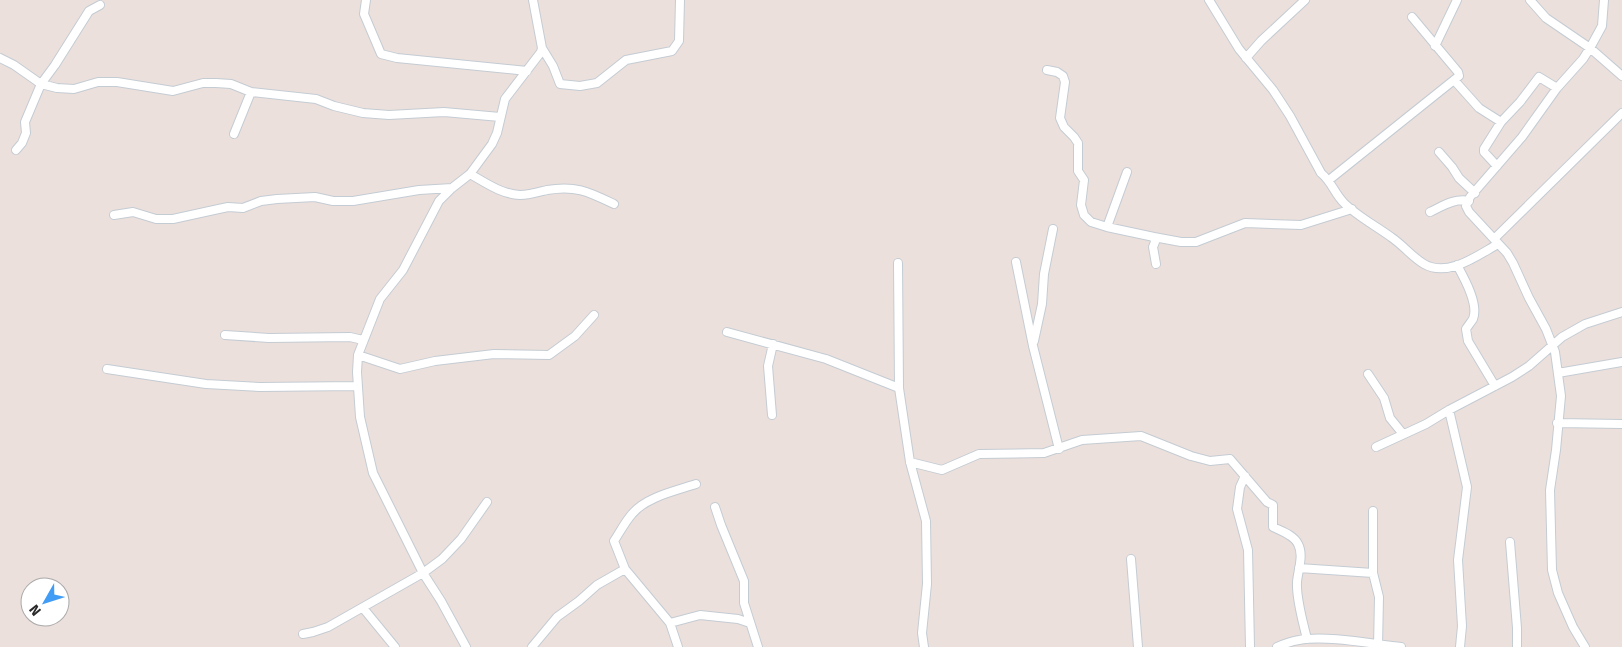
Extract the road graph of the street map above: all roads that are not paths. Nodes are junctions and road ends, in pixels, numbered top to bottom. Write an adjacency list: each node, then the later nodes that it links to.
1 (366, 0): 17 (street)
2 (532, 0): 12 (street)
3 (680, 0): 12 (street)
4 (1209, 0): 15 (street)
5 (1305, 0): 15 (street)
6 (1457, 0): 11 (street)
7 (1530, 0): 13 (street)
8 (1604, 0): 13 (street)
9 (100, 5): 20 (street)
10 (1412, 17): 11 (street)
11 (1435, 46): 19 (street)
12 (542, 48): 17 (street)
13 (1590, 48): 18 (street); 21 (street)
14 (0, 58): 20 (street)
15 (1246, 58): 32 (street)
16 (1047, 70): 40 (street)
17 (527, 71): 24 (street)
18 (1622, 76)
19 (1454, 80): 25 (street); 32 (street)
20 (41, 84): 22 (street); 27 (street)
21 (1557, 88): 25 (street); 29 (street)
22 (251, 92): 24 (street); 26 (street)
23 (1622, 113): 43 (street)
24 (500, 117): 31 (street)
25 (1502, 122): 29 (street)
26 (234, 134)
27 (16, 150)
28 (1439, 152): 34 (street)
29 (1497, 166): 34 (street)
30 (1126, 172): 40 (street)
31 (470, 174): 33 (street); 36 (street)
32 (1330, 180): 37 (street)
33 (452, 188): 39 (street); 52 (street)
34 (1475, 193): 35 (street)
35 (1468, 201): 38 (street); 43 (street)
36 (614, 204)
37 (1352, 210): 42 (street); 47 (street)
38 (1430, 212)
39 (114, 215)
40 (1107, 228): 42 (street)
41 (1053, 229): 55 (street)
42 (1154, 237): 46 (street)
43 (1496, 241): 47 (street); 54 (street)
44 (1016, 262): 55 (street)
45 (898, 263): 63 (street)
46 (1156, 264)
47 (1457, 265): 62 (street)
48 (1622, 312): 54 (street)
49 (594, 315): 56 (street)
50 (727, 332): 53 (street)
51 (225, 335): 52 (street)
52 (363, 340): 56 (street)
53 (772, 344): 63 (street); 65 (street)
54 (1553, 345): 59 (street); 62 (street)
55 (1032, 346): 70 (street)
56 (358, 355): 61 (street)
57 (1622, 362): 59 (street)
58 (107, 370): 61 (street)
59 (1558, 373): 66 (street)
60 (1368, 374): 68 (street)
61 (357, 386): 81 (street)
62 (1495, 386): 64 (street)
63 (899, 388): 71 (street)
64 (1449, 410): 68 (street); 100 (street)
65 (772, 415)
66 (1558, 423): 67 (street); 102 (street)
67 (1622, 424)
68 (1403, 434): 69 (street)
69 (1376, 447)
70 (1059, 449): 71 (street); 72 (street)
71 (910, 462): 95 (street)
72 (1245, 476): 80 (street); 97 (street)
73 (696, 484): 79 (street)
74 (487, 502): 81 (street)
75 (715, 507): 84 (street)
76 (1372, 511): 82 (street)
77 (1510, 542): 101 (street)
78 (1131, 558): 96 (street)
79 (625, 568): 85 (street); 92 (street)
80 (1299, 568): 82 (street); 87 (street)
81 (423, 573): 83 (street); 91 (street)
82 (1373, 573): 89 (street)
83 (363, 608): 86 (street); 90 (street)
84 (750, 623): 85 (street); 94 (street)
85 (670, 624): 93 (street)
86 (303, 634)
87 (1307, 639): 88 (street); 89 (street)
88 (1289, 645): 98 (street)
89 (1378, 646): 99 (street)
90 (395, 647)
91 (466, 647)
92 (532, 647)
93 (678, 647)
94 (758, 647)
95 (924, 647)
96 (1138, 647)
97 (1250, 647)
98 (1277, 647)
99 (1401, 647)
100 (1460, 647)
101 (1516, 647)
102 (1585, 647)

